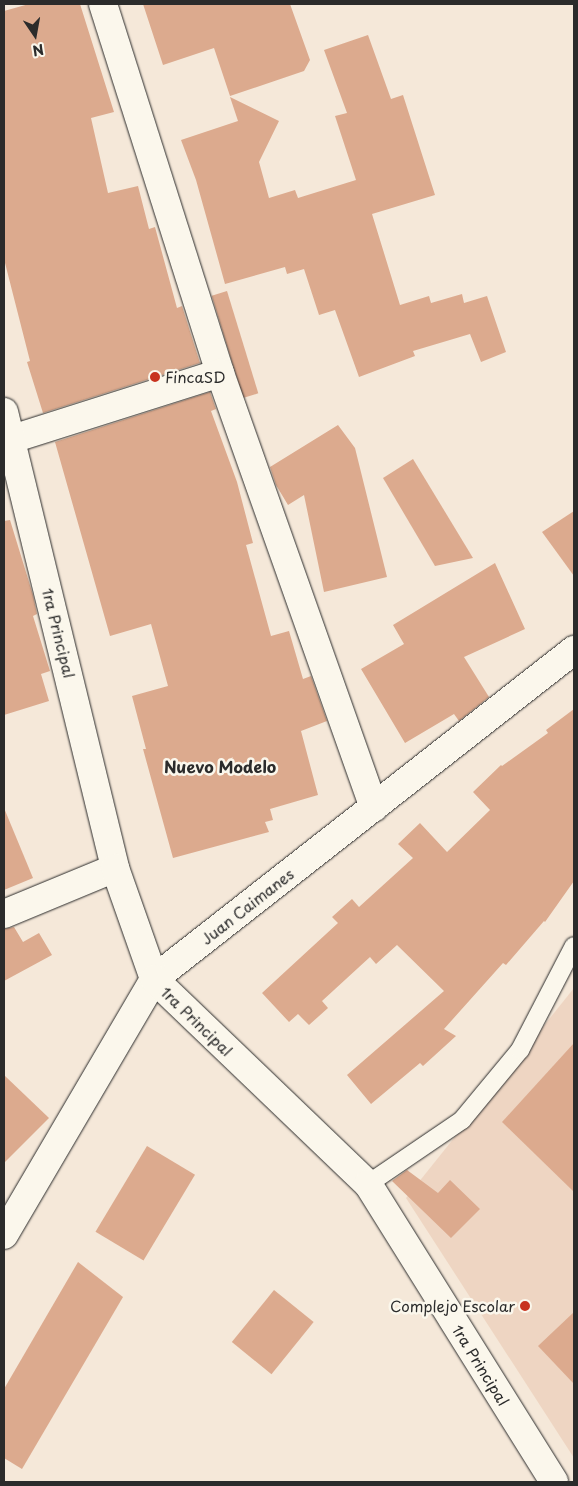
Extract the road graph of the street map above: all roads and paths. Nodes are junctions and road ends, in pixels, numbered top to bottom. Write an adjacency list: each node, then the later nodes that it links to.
1 (103, 4): 2 (street)
2 (220, 373): 4 (street); 6 (street)
3 (4, 412): 4 (street, 1ra Principal)
4 (12, 439): 7 (street, 1ra Principal)
5 (574, 650): 6 (street, Juan Caimanes)
6 (374, 807): 10 (street, Juan Caimanes)
7 (115, 868): 8 (street); 10 (street, 1ra Principal)
8 (4, 914)
9 (574, 946): 11 (lane)
10 (154, 979): 11 (street, 1ra Principal); 12 (street, Juan Caimanes)
11 (368, 1184): 13 (street, 1ra Principal)
12 (4, 1236)
13 (554, 1482)

